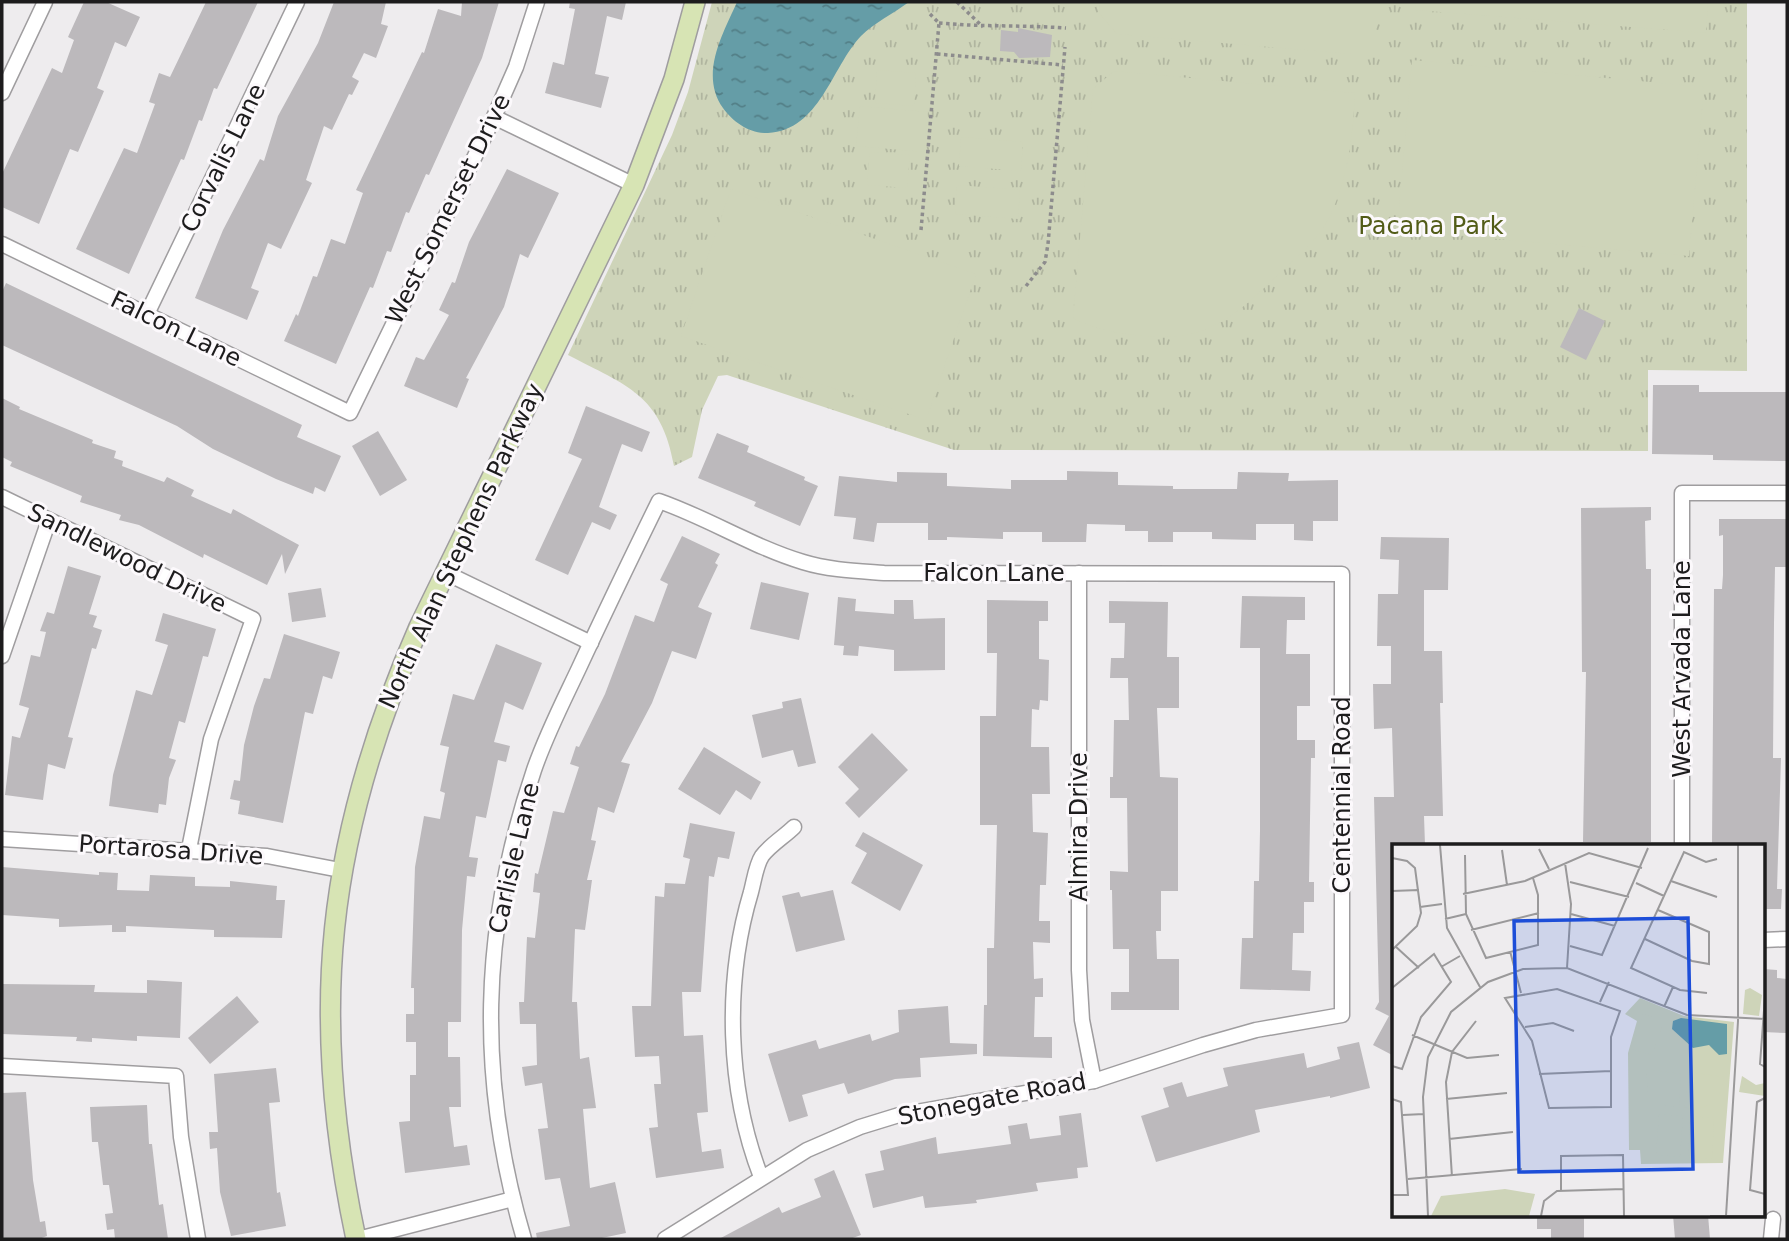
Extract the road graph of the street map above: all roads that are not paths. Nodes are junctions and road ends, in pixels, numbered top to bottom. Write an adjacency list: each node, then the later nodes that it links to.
1 (45, 2): 5 (street)
2 (297, 2): 9 (street, Corvalis Lane)
3 (537, 2): 6 (street, West Somerset Drive)
4 (695, 2): 7 (street, North Alan Stephens Parkway)
5 (2, 93)
6 (494, 117): 7 (street); 10 (street, West Somerset Drive)
7 (634, 185): 15 (street, North Alan Stephens Parkway)
8 (2, 244): 9 (street, Falcon Lane)
9 (147, 314): 10 (street, Falcon Lane)
10 (350, 412)
11 (1787, 493): 22 (street, West Arvada Lane)
12 (2, 497): 14 (street, Sandlewood Drive)
13 (659, 501): 16 (street, Falcon Lane); 18 (street, Carlisle Lane)
14 (49, 520): 19 (street); 23 (street, Sandlewood Drive)
15 (446, 573): 18 (street); 24 (street, North Alan Stephens Parkway)
16 (1079, 573): 17 (street, Falcon Lane); 29 (street, Almira Drive)
17 (1342, 574): 27 (street, Centennial Road)
18 (591, 643): 31 (street, Carlisle Lane)
19 (2, 656)
20 (794, 827): 30 (street)
21 (2, 839): 23 (street, Portarosa Drive)
22 (1682, 844)
23 (189, 849): 24 (street, Portarosa Drive)
24 (340, 870): 34 (street, North Alan Stephens Parkway)
25 (1787, 939): 26 (street)
26 (1764, 940)
27 (1342, 1015): 29 (street, Stonegate Road)
28 (2, 1066): 33 (street)
29 (1094, 1081): 30 (street, Stonegate Road)
30 (761, 1177): 36 (street, Stonegate Road)
31 (513, 1199): 34 (street); 35 (street, Carlisle Lane)
32 (1773, 1219): 37 (street)
33 (198, 1239)
34 (357, 1239)
35 (524, 1239)
36 (665, 1239)
37 (1771, 1239)

